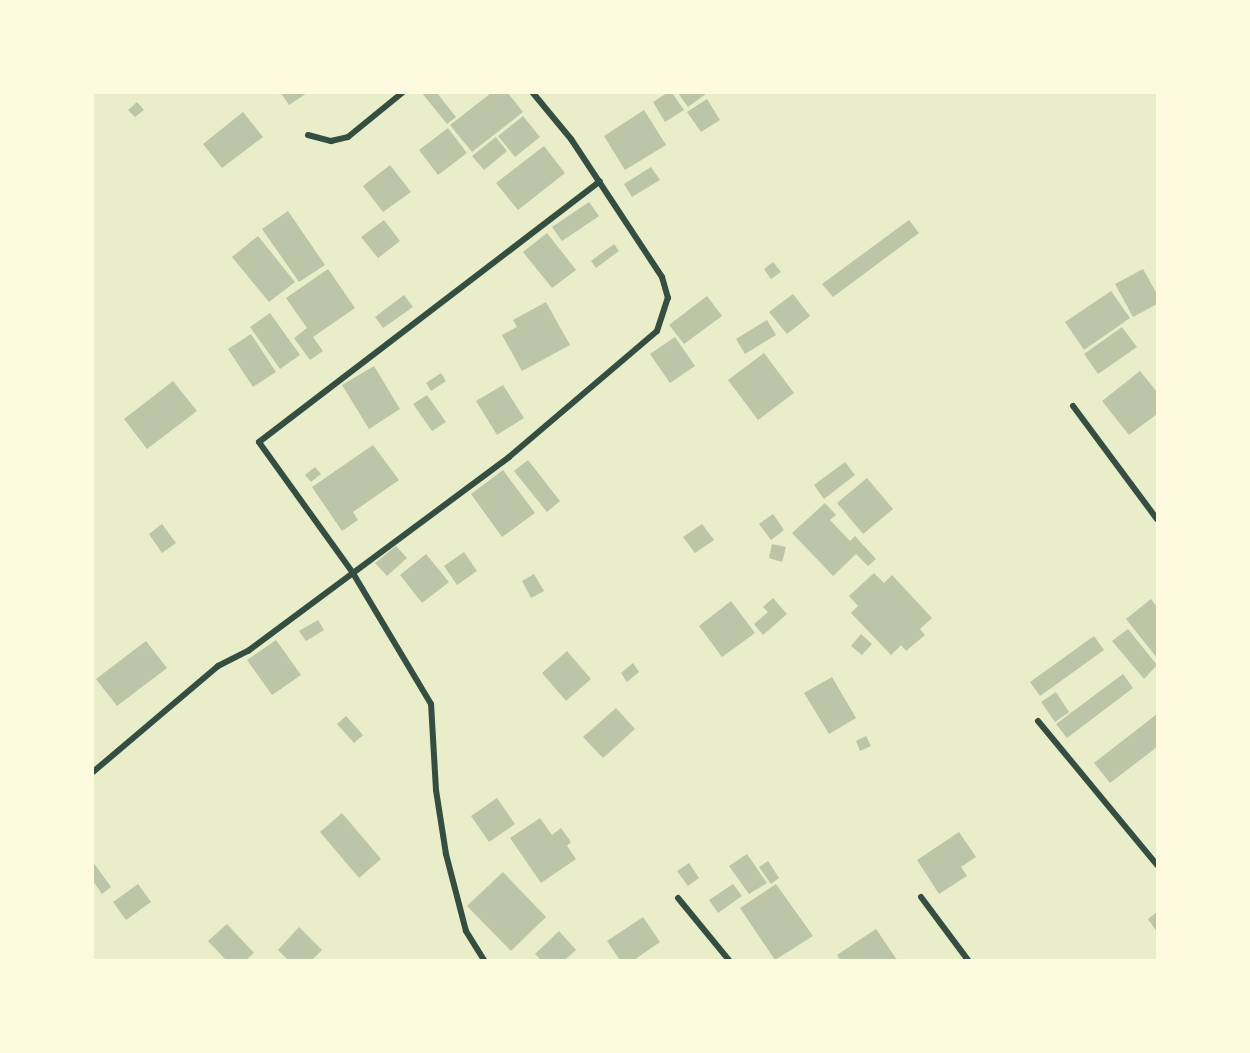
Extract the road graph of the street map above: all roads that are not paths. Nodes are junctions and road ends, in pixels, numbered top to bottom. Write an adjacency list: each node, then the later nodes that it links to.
1 (402, 93): 3 (street)
2 (533, 93): 4 (street)
3 (308, 135)
4 (600, 181): 7 (street); 7 (street)
5 (1073, 406): 6 (street)
6 (1157, 519)
7 (353, 573): 9 (street); 13 (street)
8 (1038, 721): 10 (street)
9 (93, 772)
10 (1157, 865)
11 (921, 897): 15 (street)
12 (678, 898): 14 (street)
13 (484, 960)
14 (729, 960)
15 (968, 960)

